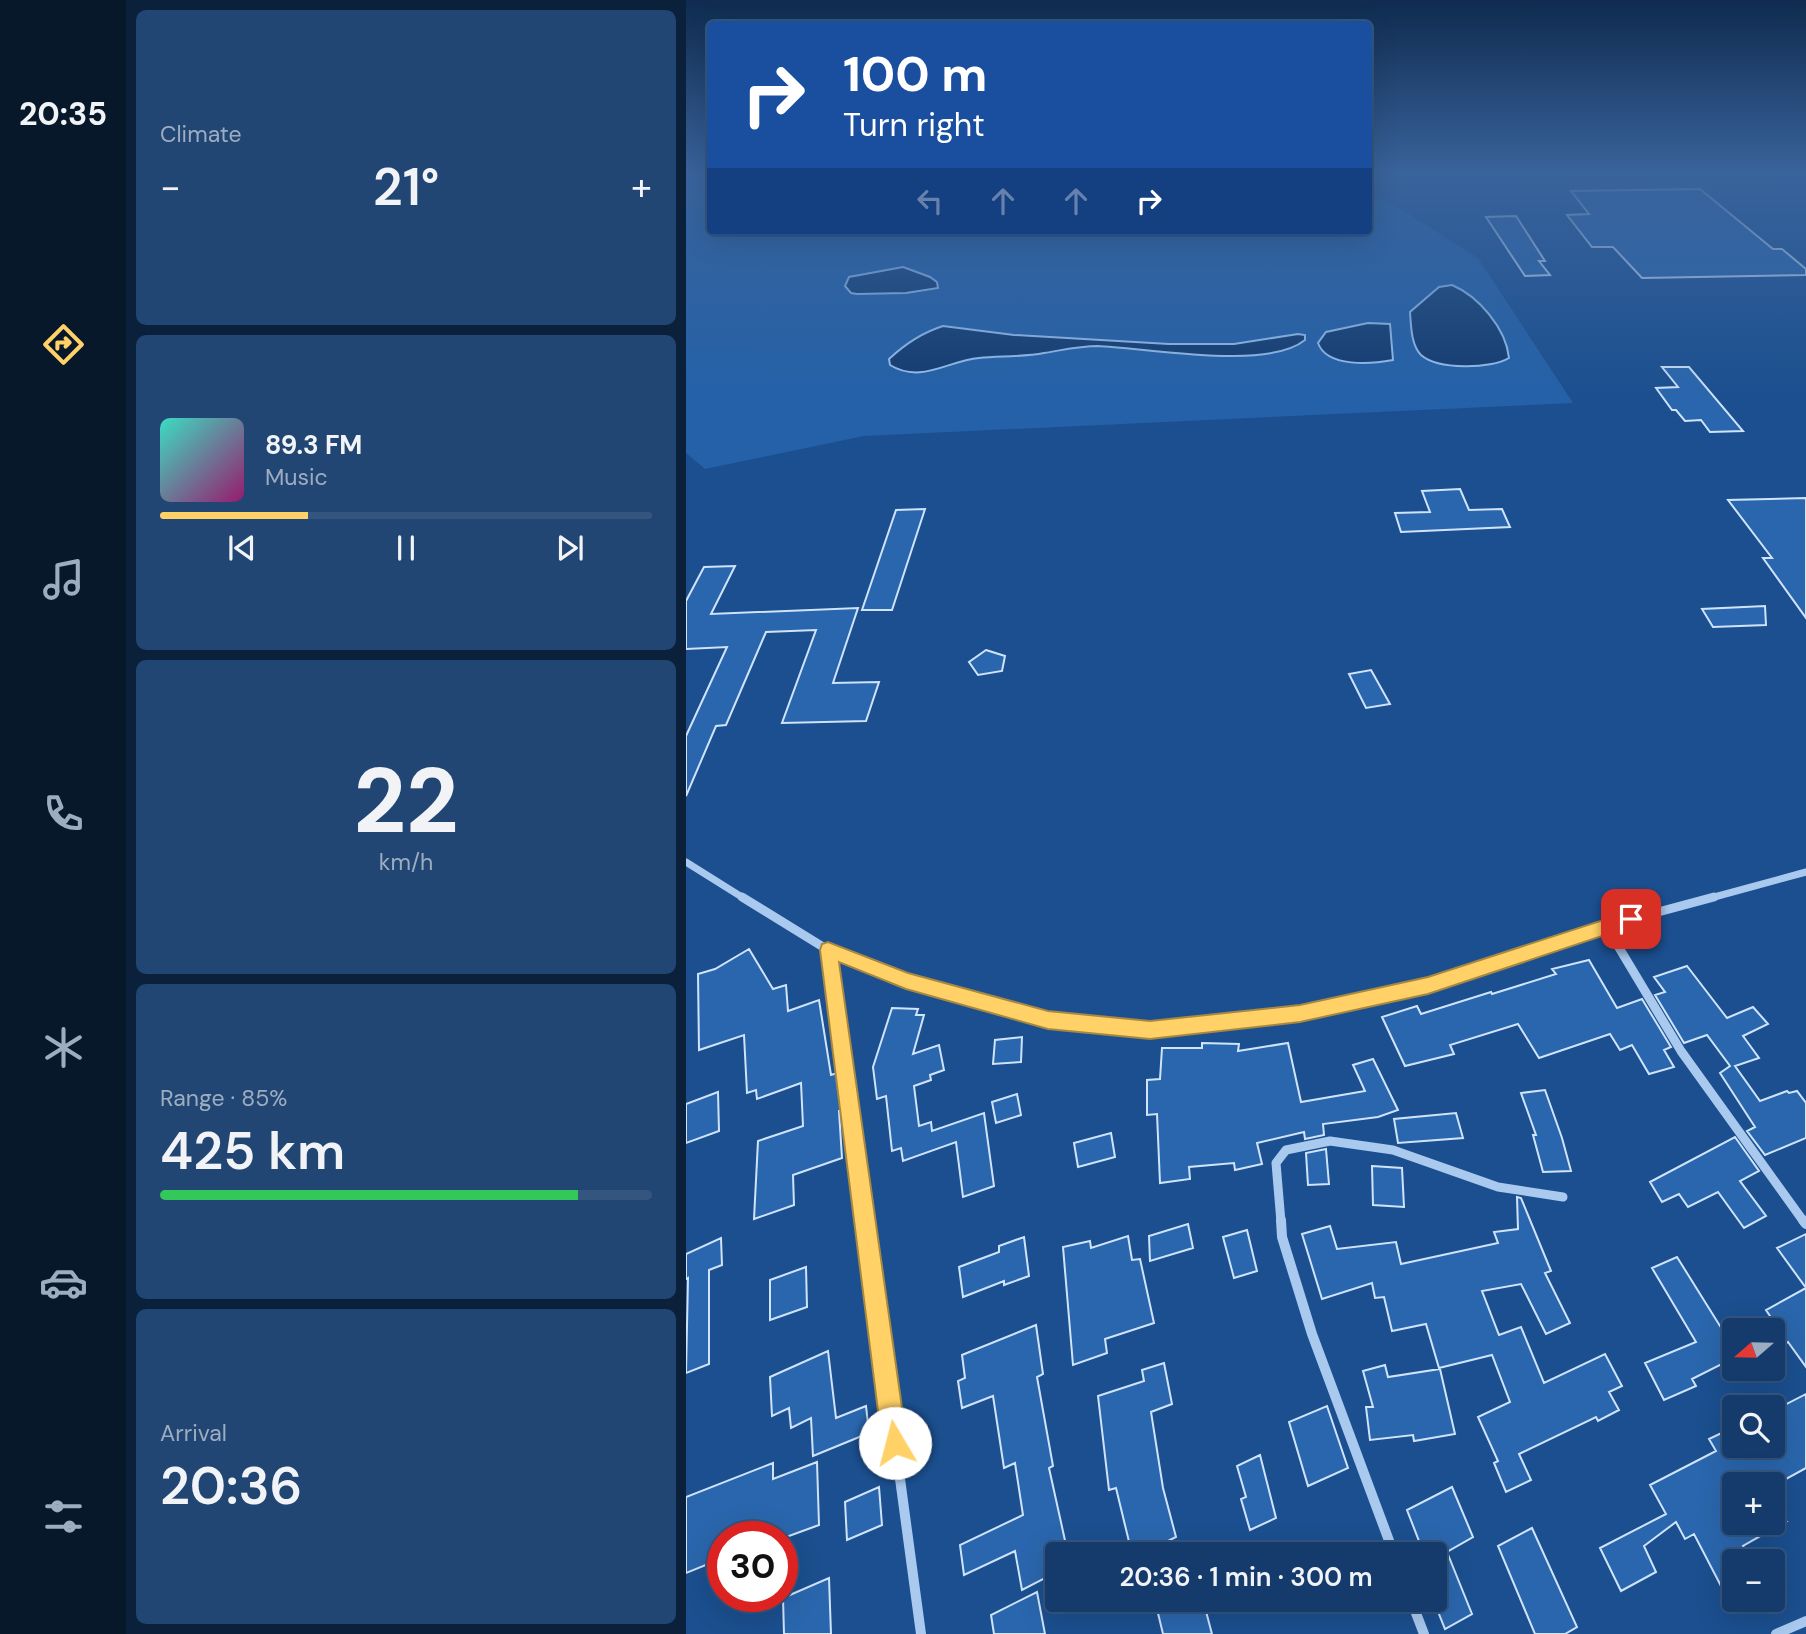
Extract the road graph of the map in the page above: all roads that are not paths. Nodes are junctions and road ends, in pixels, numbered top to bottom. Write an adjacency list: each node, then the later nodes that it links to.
1 (686, 862): 4 (street)
2 (1806, 872): 3 (street)
3 (1606, 926): 4 (street); 6 (street)
4 (828, 950): 10 (street)
5 (1563, 1197): 7 (street)
6 (1806, 1224)
7 (1389, 1542)
8 (1416, 1612): 11 (street)
9 (1799, 1627): 12 (street)
10 (920, 1634)
11 (1424, 1634)
12 (1776, 1634)

